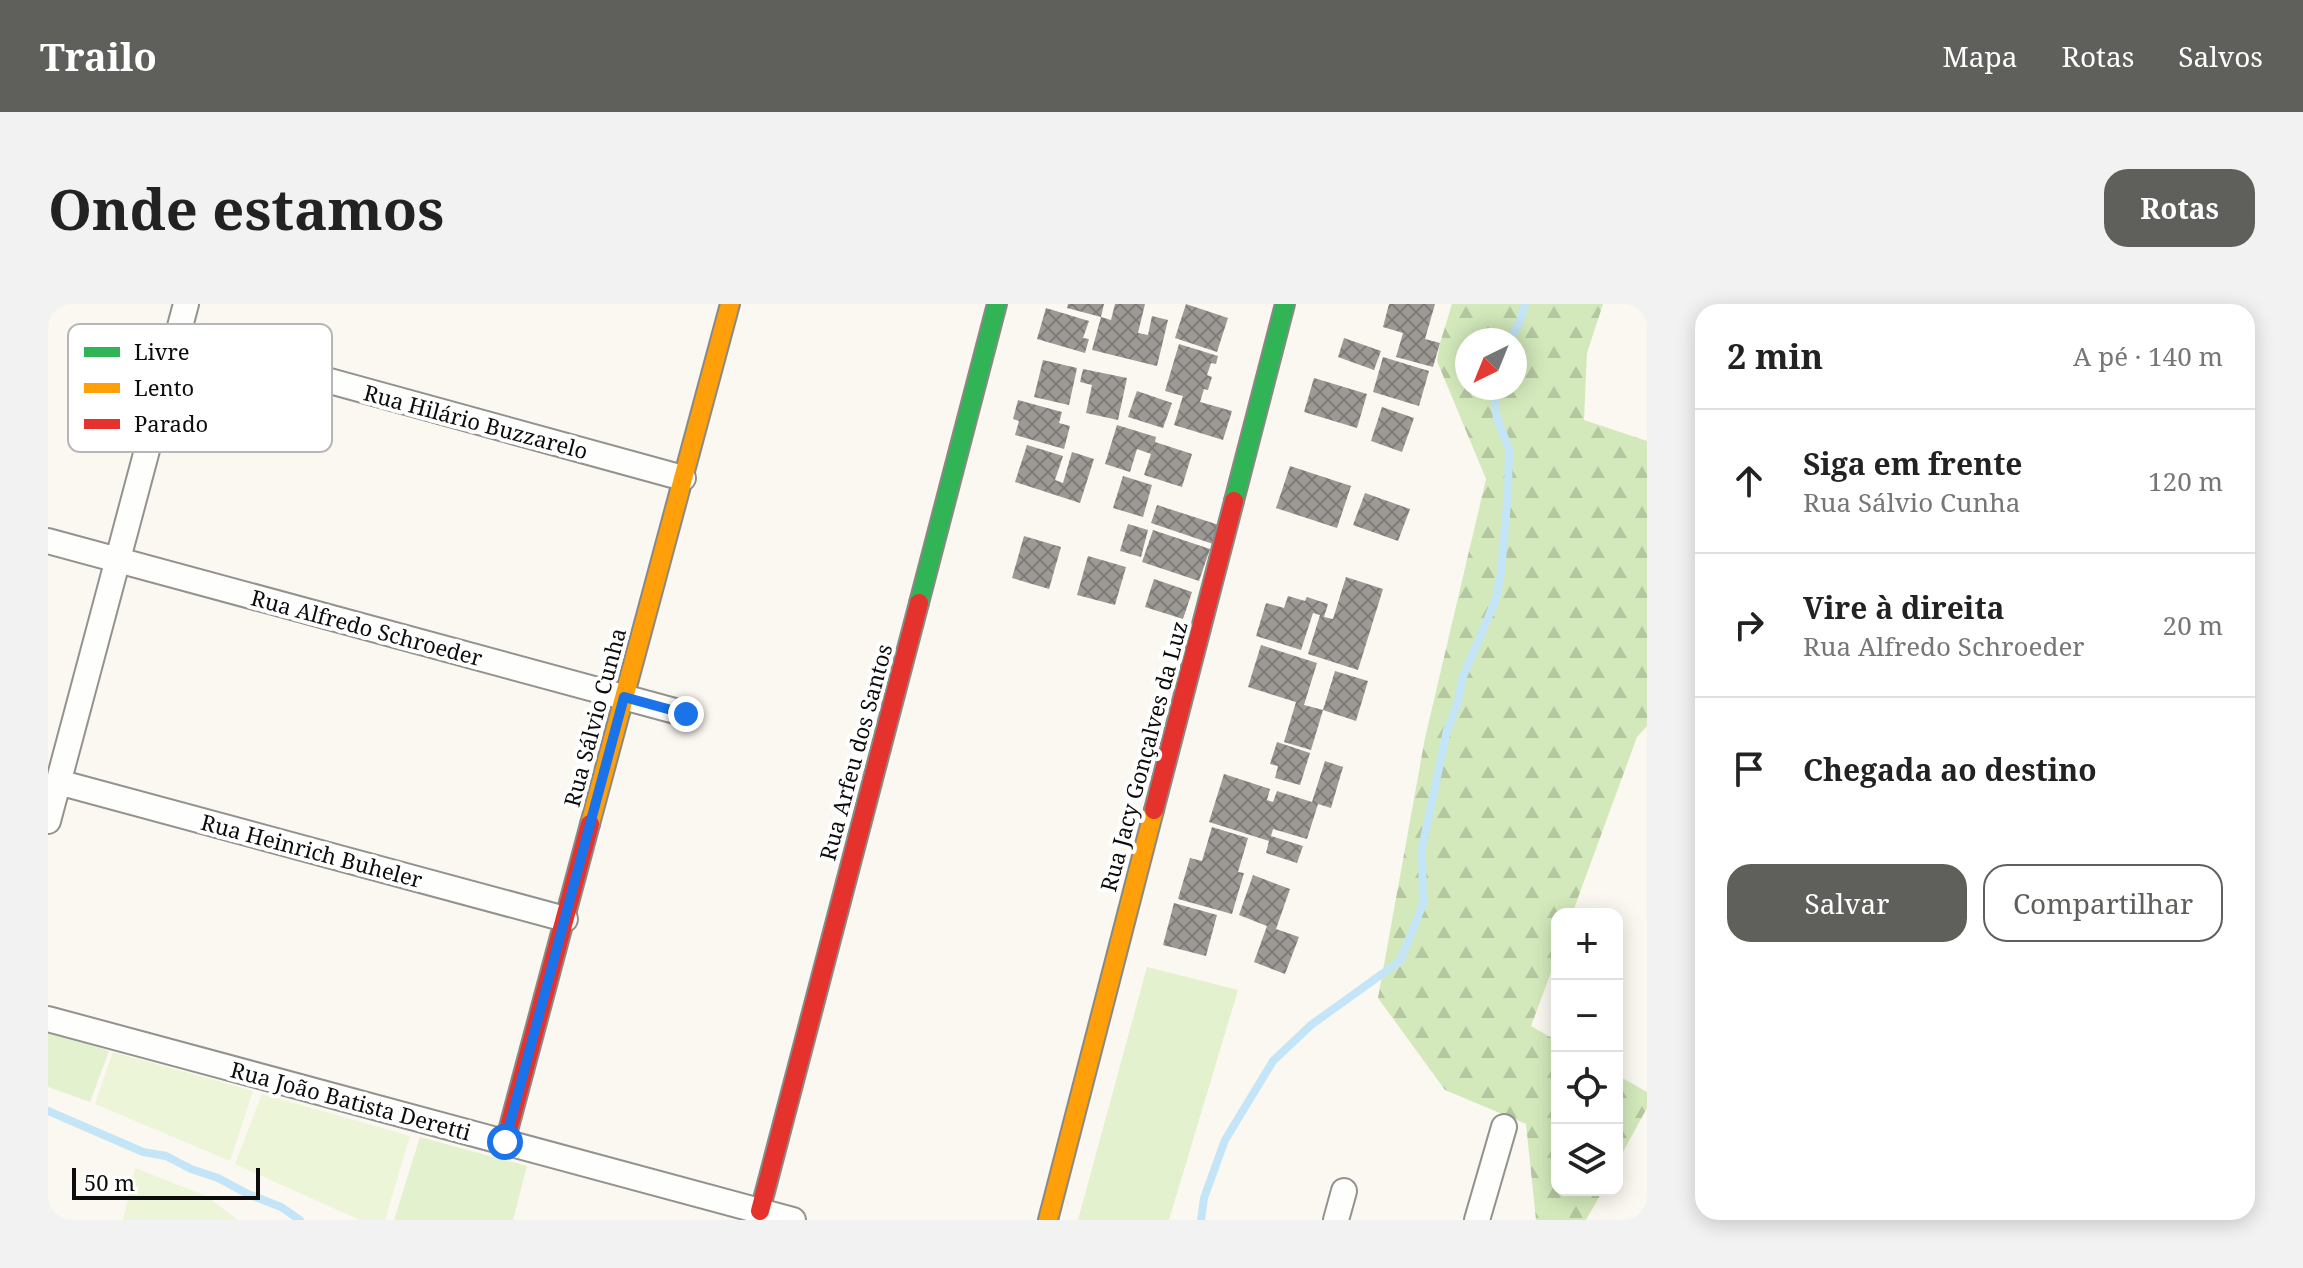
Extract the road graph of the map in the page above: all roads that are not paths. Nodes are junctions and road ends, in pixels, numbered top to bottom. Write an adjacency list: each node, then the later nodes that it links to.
1 (186, 304): 5 (street)
2 (730, 304): 8 (street, Rua Sálvio Cunha)
3 (997, 304): 20 (street, Rua Arfeu dos Santos)
4 (1285, 304): 22 (street, Rua Jacy Gonçalves da Luz)
5 (181, 324)
6 (332, 382): 8 (street, Rua Hilário Buzzarelo)
7 (147, 452): 10 (street)
8 (683, 478): 11 (street, Rua Sálvio Cunha)
9 (48, 541): 10 (street, Rua Alfredo Schroeder)
10 (118, 560): 11 (street, Rua Alfredo Schroeder); 13 (street)
11 (624, 697): 12 (street, Rua Alfredo Schroeder); 15 (street, Rua Sálvio Cunha)
12 (686, 714)
13 (58, 782): 14 (street); 15 (street, Rua Heinrich Buheler)
14 (48, 821)
15 (565, 919): 18 (street, Rua Sálvio Cunha)
16 (48, 1019): 18 (street, Rua João Batista Deretti)
17 (1504, 1127): 24 (street)
18 (505, 1142): 20 (street, Rua João Batista Deretti)
19 (1344, 1191): 23 (street)
20 (760, 1211): 21 (street, Rua João Batista Deretti)
21 (793, 1220)
22 (1048, 1220)
23 (1336, 1220)
24 (1477, 1220)

